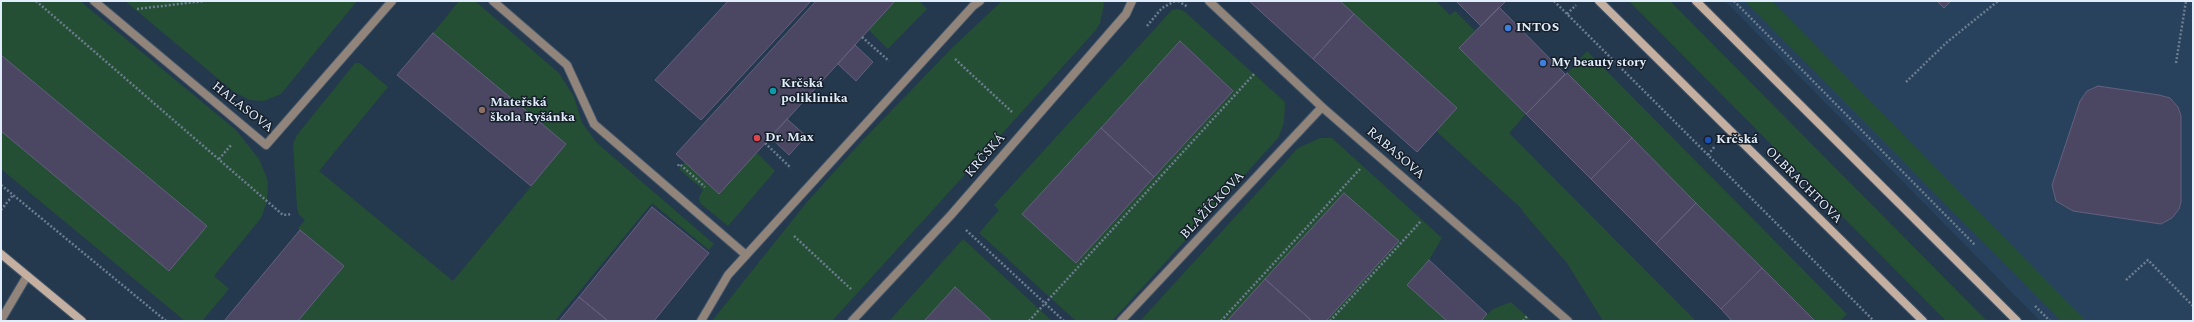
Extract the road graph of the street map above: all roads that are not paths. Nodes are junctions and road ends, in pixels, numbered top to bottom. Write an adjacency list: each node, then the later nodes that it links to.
1 (94, 1): 2 (street, HALASOVA)
2 (392, 1)
3 (493, 1): 11 (street)
4 (980, 1): 11 (street)
5 (1132, 1): 16 (street, KRČSKÁ)
6 (1209, 1): 9 (street, RABASOVA)
7 (1599, 1): 19 (street, OLBRACHTOVA)
8 (1696, 1): 20 (street)
9 (1322, 107): 17 (street, BLAŽÍČKOVA); 18 (street, RABASOVA)
10 (1, 254): 12 (street)
11 (746, 255): 15 (street)
12 (27, 276): 13 (street); 14 (street)
13 (1, 320)
14 (82, 321)
15 (700, 321)
16 (852, 321)
17 (1121, 321)
18 (1568, 321)
19 (1923, 321)
20 (2017, 321)

